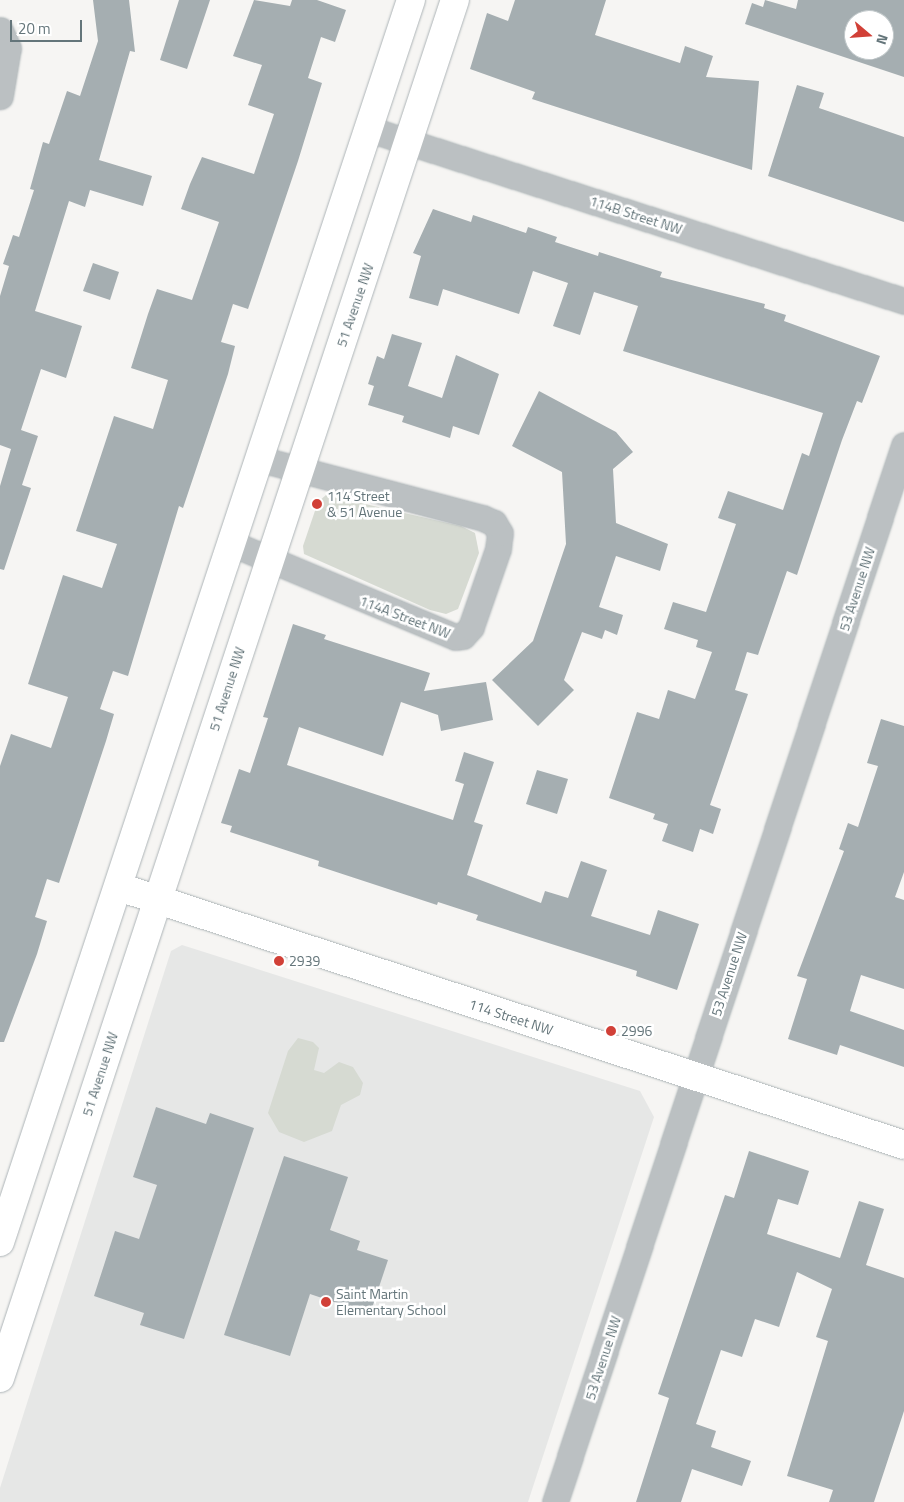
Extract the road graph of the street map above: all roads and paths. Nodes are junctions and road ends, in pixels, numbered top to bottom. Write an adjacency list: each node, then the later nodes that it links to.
1 (412, 0): 5 (main road)
2 (454, 0): 6 (main road, 51 Avenue NW)
3 (3, 34): 4 (street)
4 (0, 96)
5 (368, 129): 6 (street, 114B Street NW); 9 (main road)
6 (410, 142): 7 (street, 114B Street NW); 10 (main road, 51 Avenue NW)
7 (904, 301)
8 (904, 445): 15 (street, 53 Avenue NW)
9 (260, 459): 10 (street, 114A Street NW); 11 (main road)
10 (300, 470): 12 (main road, 51 Avenue NW); 12 (street, 114A Street NW)
11 (233, 544): 12 (street, 114A Street NW); 13 (main road)
12 (269, 562): 14 (main road, 51 Avenue NW)
13 (119, 887): 14 (main road, 114 Street NW); 17 (main road)
14 (157, 901): 15 (main road, 114 Street NW); 18 (main road, 51 Avenue NW)
15 (695, 1076): 16 (main road, 114 Street NW); 21 (street, 53 Avenue NW)
16 (904, 1145)
17 (10, 1178): 18 (main road); 19 (main road)
18 (60, 1194): 20 (main road, 51 Avenue NW)
19 (0, 1242)
20 (0, 1378)
21 (556, 1502)

